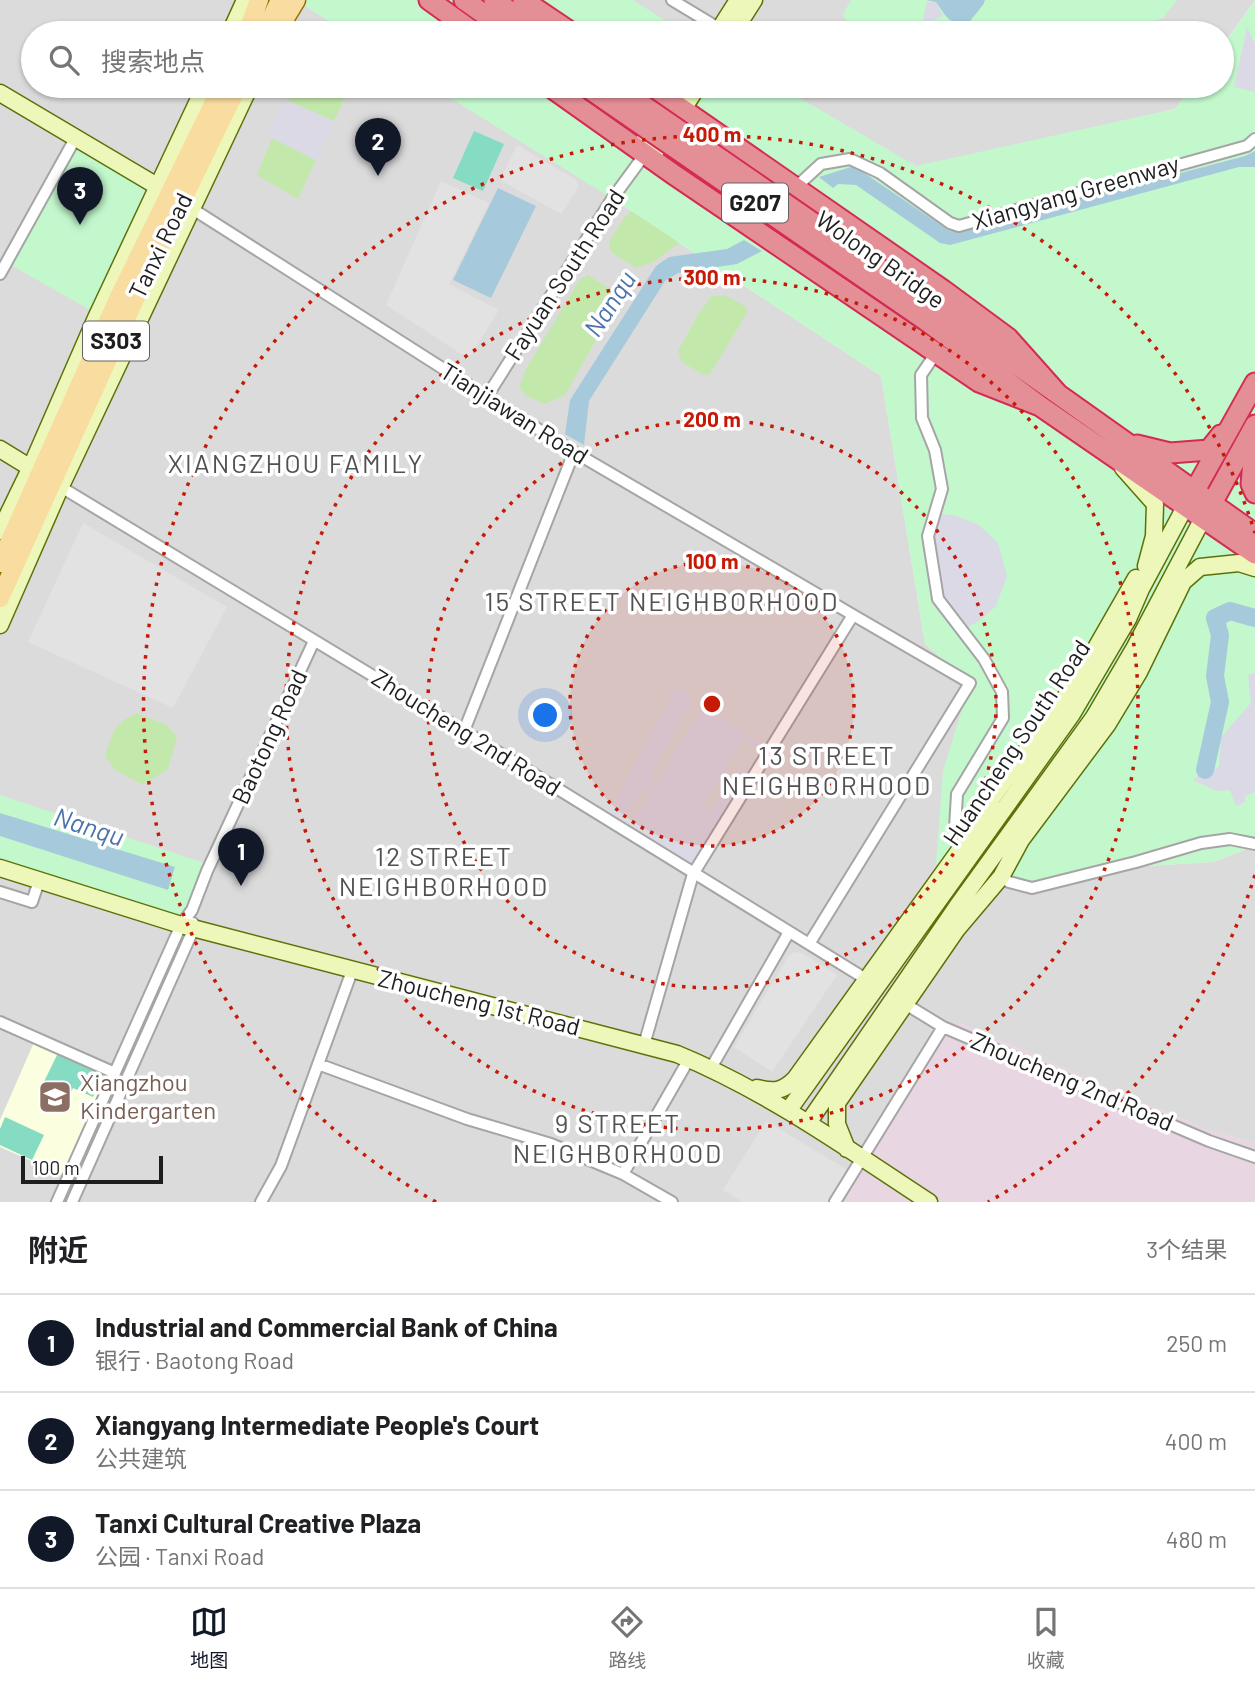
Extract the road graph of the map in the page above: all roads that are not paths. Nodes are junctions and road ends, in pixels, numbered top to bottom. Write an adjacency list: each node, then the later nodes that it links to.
1 (245, 0): 12 (street)
2 (258, 0): 13 (main road)
3 (280, 0): 14 (main road)
4 (296, 0): 15 (main road)
5 (429, 0): 16 (highway)
6 (464, 0): 17 (highway)
7 (494, 0): 18 (highway)
8 (523, 0): 19 (highway)
9 (672, 0): 20 (street)
10 (738, 0): 21 (street)
11 (754, 0): 22 (street)
12 (246, 21)
13 (251, 21)
14 (259, 21)
15 (283, 21)
16 (458, 21)
17 (494, 21)
18 (524, 21)
19 (554, 21)
20 (705, 21)
21 (728, 21)
22 (734, 21)
23 (0, 93): 33 (street, Tianjiawan Road)
24 (202, 98): 37 (street)
25 (217, 98): 37 (main road, Tanxi Road / S303)
26 (236, 98): 37 (main road, Tanxi Road / S303)
27 (238, 98): 37 (street)
28 (566, 98): 35 (highway)
29 (603, 98): 39 (highway, Wolong Bridge / G207, bridge)
30 (632, 98): 39 (highway, Wolong Bridge / G207, bridge)
31 (684, 98): 35 (street)
32 (690, 98): 36 (highway)
33 (76, 137): 37 (street, Tianjiawan Road); 38 (street)
34 (1255, 139): 36 (street, Xiangyang Greenway)
35 (645, 154): 40 (highway); 43 (street, Fayuan South Road)
36 (796, 187): 42 (highway)
37 (175, 197): 43 (street, Tianjiawan Road); 50 (main road, Tanxi Road / S303); 50 (street)
38 (0, 274)
39 (930, 314): 42 (highway, Wolong Bridge / G207); 44 (highway, Wolong Bridge / G207)
40 (936, 353): 44 (highway); 72 (street)
41 (1255, 383): 45 (highway, Huancheng South Road)
42 (1057, 393): 48 (highway, G207)
43 (486, 398): 49 (street, Tianjiawan Road)
44 (1041, 406): 48 (highway, G207)
45 (1246, 420): 48 (highway); 52 (highway, Huancheng South Road); 53 (highway, Huancheng South Road)
46 (1255, 439): 51 (highway)
47 (0, 449): 50 (street, Zhoucheng 2nd Road)
48 (1118, 449): 52 (highway, G207); 57 (street)
49 (574, 452): 64 (street, Tianjiawan Road); 71 (street)
50 (46, 478): 54 (street); 58 (main road, Tanxi Road / S303); 62 (main road, Tanxi Road / S303); 65 (street); 66 (street, Zhoucheng 2nd Road)
51 (1255, 493)
52 (1190, 499): 53 (highway, G207); 61 (street, Huancheng South Road)
53 (1207, 512): 55 (highway, G207); 56 (highway, G207); 63 (street, Huancheng South Road)
54 (0, 531)
55 (1255, 534)
56 (1255, 554)
57 (1149, 555): 61 (street); 67 (street)
58 (0, 563)
59 (1255, 568): 60 (street)
60 (1182, 582): 63 (street); 68 (street)
61 (1141, 589): 69 (street, Huancheng South Road)
62 (0, 598)
63 (1156, 605): 70 (street, Huancheng South Road)
64 (853, 615): 75 (street); 81 (street, Tianjiawan Road)
65 (0, 625)
66 (314, 641): 71 (street, Zhoucheng 2nd Road); 79 (street, Baotong Road)
67 (1077, 681): 69 (street); 72 (street)
68 (1123, 698): 70 (street); 76 (street)
69 (1072, 714): 83 (street, Huancheng South Road)
70 (1094, 717): 84 (street, Huancheng South Road)
71 (464, 731): 75 (street, Zhoucheng 2nd Road)
72 (968, 838): 83 (street)
73 (1255, 844): 76 (street)
74 (0, 868): 77 (street, Zhoucheng 1st Road)
75 (694, 874): 80 (street, Zhoucheng 2nd Road); 87 (street)
76 (1000, 877): 84 (street)
77 (39, 881): 78 (street); 79 (street, Zhoucheng 1st Road)
78 (0, 892)
79 (188, 926): 82 (street, Zhoucheng 1st Road); 91 (street); 100 (street)
80 (789, 932): 81 (street, Zhoucheng 2nd Road); 90 (street)
81 (809, 944): 83 (street, Zhoucheng 2nd Road)
82 (352, 971): 87 (street, Zhoucheng 1st Road); 89 (street)
83 (871, 983): 92 (street); 93 (street, Huancheng South Road)
84 (901, 1001): 86 (street, Zhoucheng 2nd Road); 94 (street, Huancheng South Road); 95 (street)
85 (0, 1022): 91 (street)
86 (943, 1027): 96 (street, Zhoucheng 2nd Road); 97 (street)
87 (644, 1045): 88 (street, Zhoucheng 1st Road)
88 (689, 1059): 90 (street, Zhoucheng 1st Road); 98 (street)
89 (318, 1065): 98 (street); 101 (street)
90 (711, 1068): 92 (street, Zhoucheng 1st Road)
91 (116, 1073): 99 (street)
92 (740, 1084): 93 (street, Zhoucheng 1st Road)
93 (788, 1111): 94 (street, Zhoucheng 1st Road)
94 (808, 1123): 95 (street, Zhoucheng 1st Road)
95 (847, 1149): 97 (street, Zhoucheng 1st Road)
96 (1255, 1157)
97 (863, 1159): 103 (street); 104 (street, Zhoucheng 1st Road)
98 (623, 1174): 102 (street)
99 (57, 1202)
100 (72, 1202)
101 (261, 1202)
102 (672, 1202)
103 (835, 1202)
104 (929, 1202)

